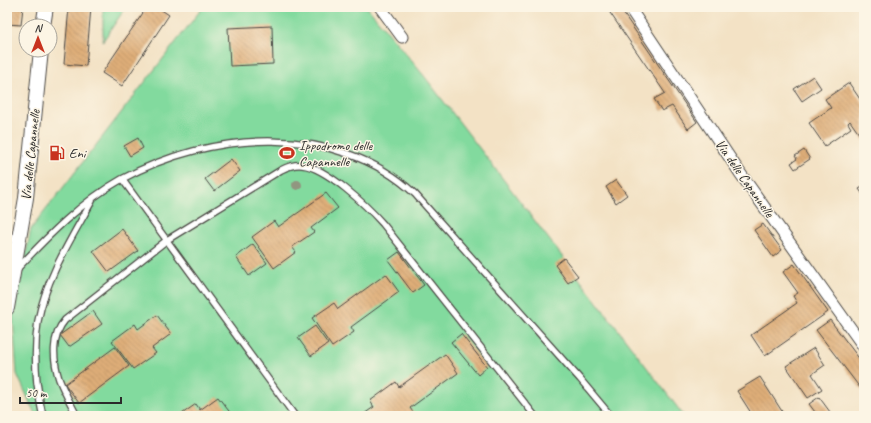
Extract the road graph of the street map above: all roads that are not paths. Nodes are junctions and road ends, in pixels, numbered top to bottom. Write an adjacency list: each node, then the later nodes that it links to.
1 (46, 7): 4 (street)
2 (380, 7): 5 (street)
3 (629, 7): 12 (street, Via delle Capannelle)
4 (44, 18)
5 (402, 37)
6 (40, 58): 10 (street, Via delle Capannelle)
7 (122, 179): 8 (lane); 9 (lane); 17 (lane)
8 (93, 199): 10 (lane); 13 (lane)
9 (167, 240): 14 (lane); 15 (lane); 16 (lane)
10 (14, 272): 11 (street, Via delle Capannelle)
11 (7, 308)
12 (864, 347)
13 (42, 416)
14 (77, 416)
15 (295, 416)
16 (535, 416)
17 (611, 416)

